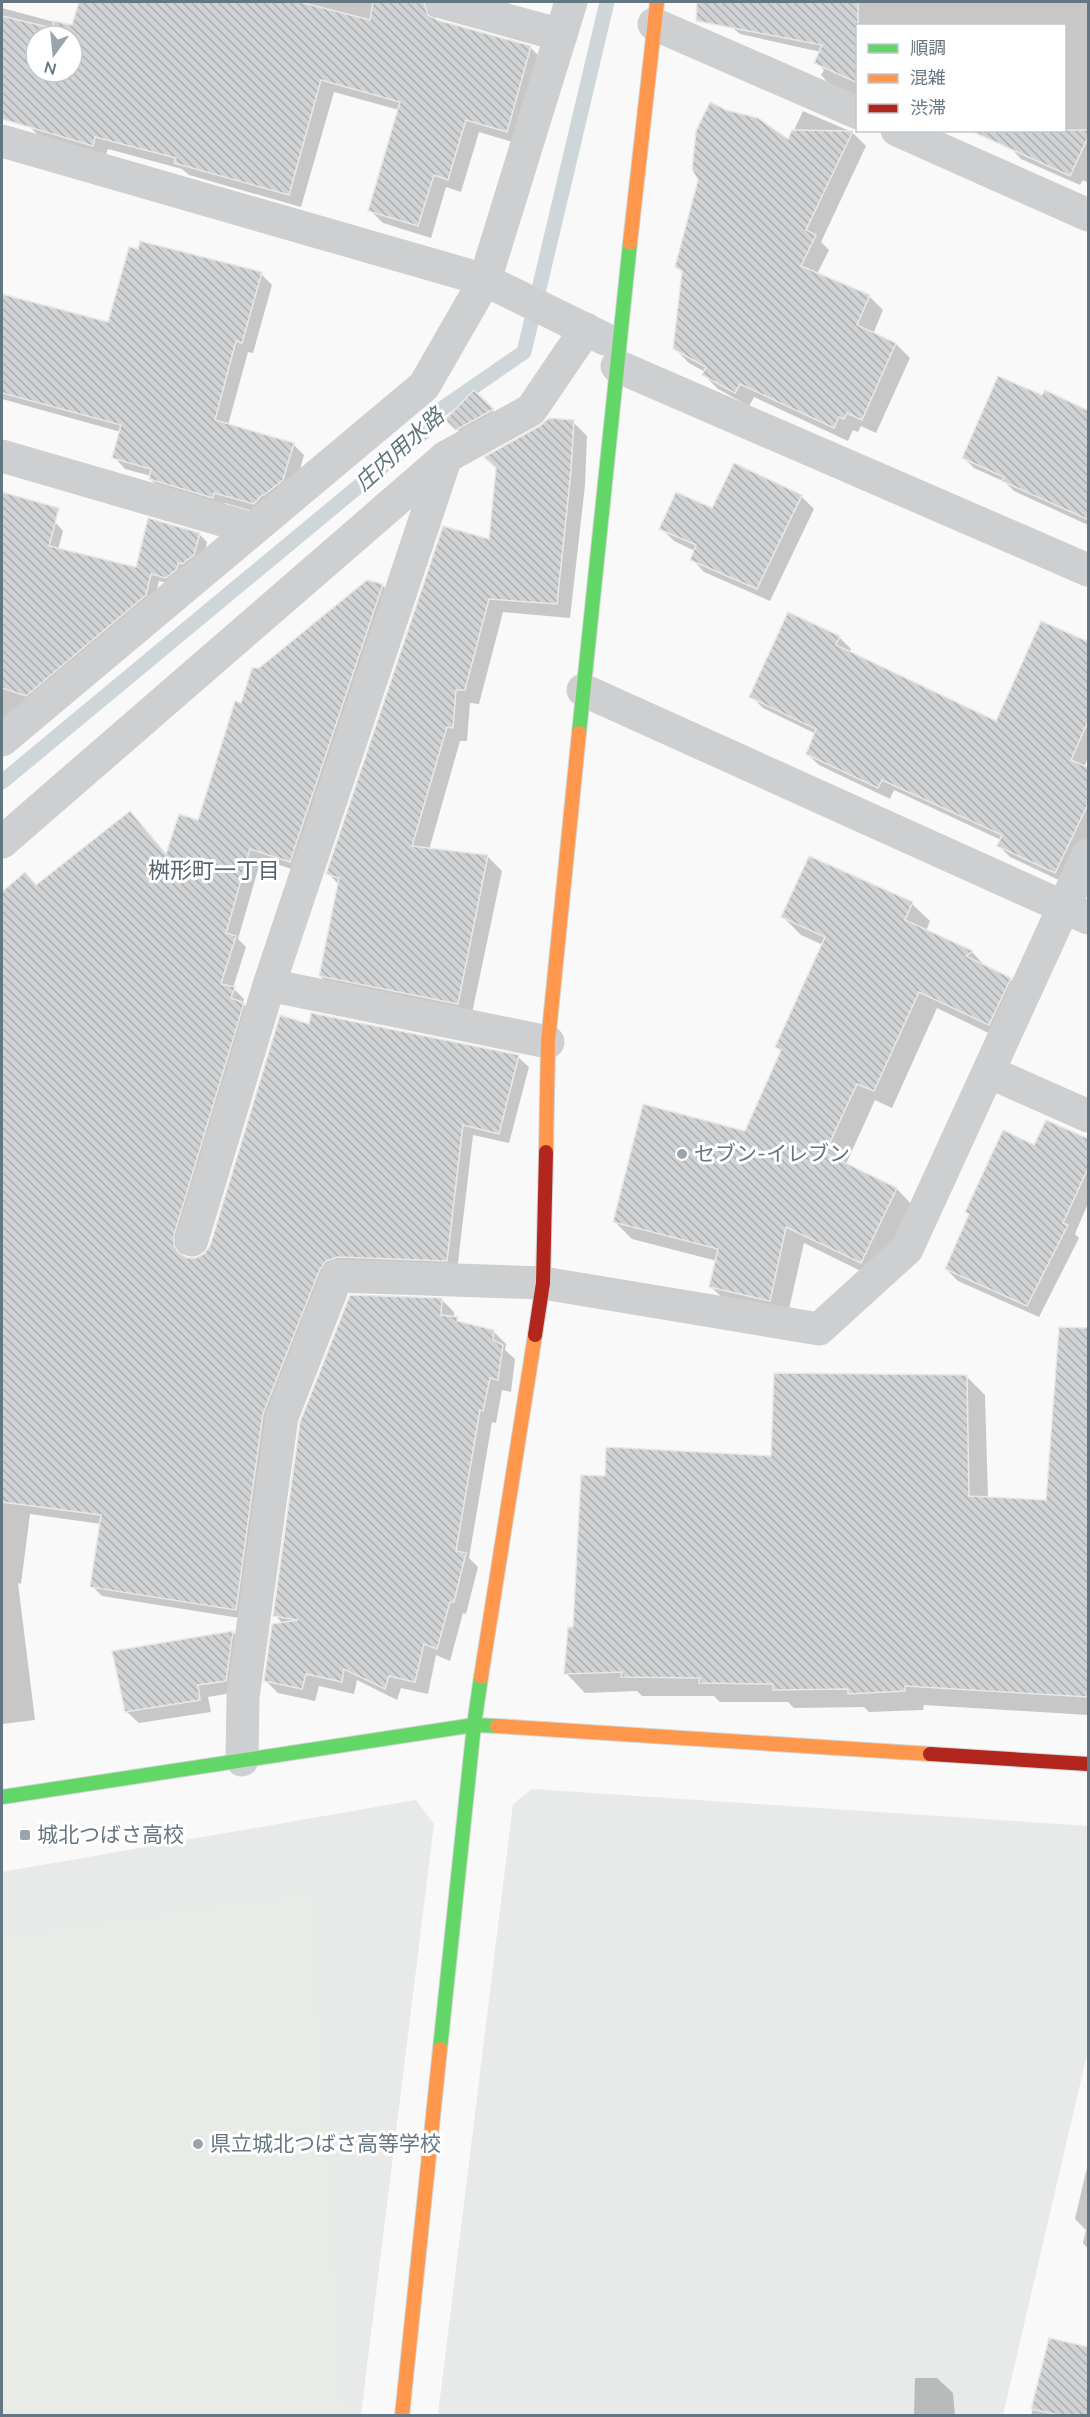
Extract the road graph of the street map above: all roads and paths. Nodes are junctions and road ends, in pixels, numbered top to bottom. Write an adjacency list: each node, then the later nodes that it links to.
1 (442, 2): 4 (street)
2 (572, 2): 4 (street)
3 (656, 13): 5 (street); 11 (street)
4 (561, 34): 9 (street)
5 (856, 112)
6 (902, 132): 8 (street)
7 (2, 141): 9 (street)
8 (1089, 214)
9 (485, 280): 10 (street); 14 (street)
10 (580, 326): 11 (street); 13 (street)
11 (617, 355): 15 (street); 16 (street)
12 (2, 456): 14 (street)
13 (447, 458): 18 (street); 21 (street)
14 (253, 529): 17 (street)
15 (1089, 570)
16 (583, 690): 20 (street); 22 (street)
17 (2, 740)
18 (2, 842)
19 (1089, 854): 20 (street)
20 (1076, 913): 23 (street)
21 (269, 985): 22 (street); 25 (street)
22 (548, 1042): 26 (street)
23 (989, 1072): 24 (street); 26 (street)
24 (1089, 1116)
25 (192, 1240)
26 (543, 1283): 27 (street); 28 (street)
27 (474, 1725): 28 (street); 29 (street); 31 (street)
28 (242, 1760): 30 (street)
29 (1089, 1764)
30 (2, 1797)
31 (402, 2415)

